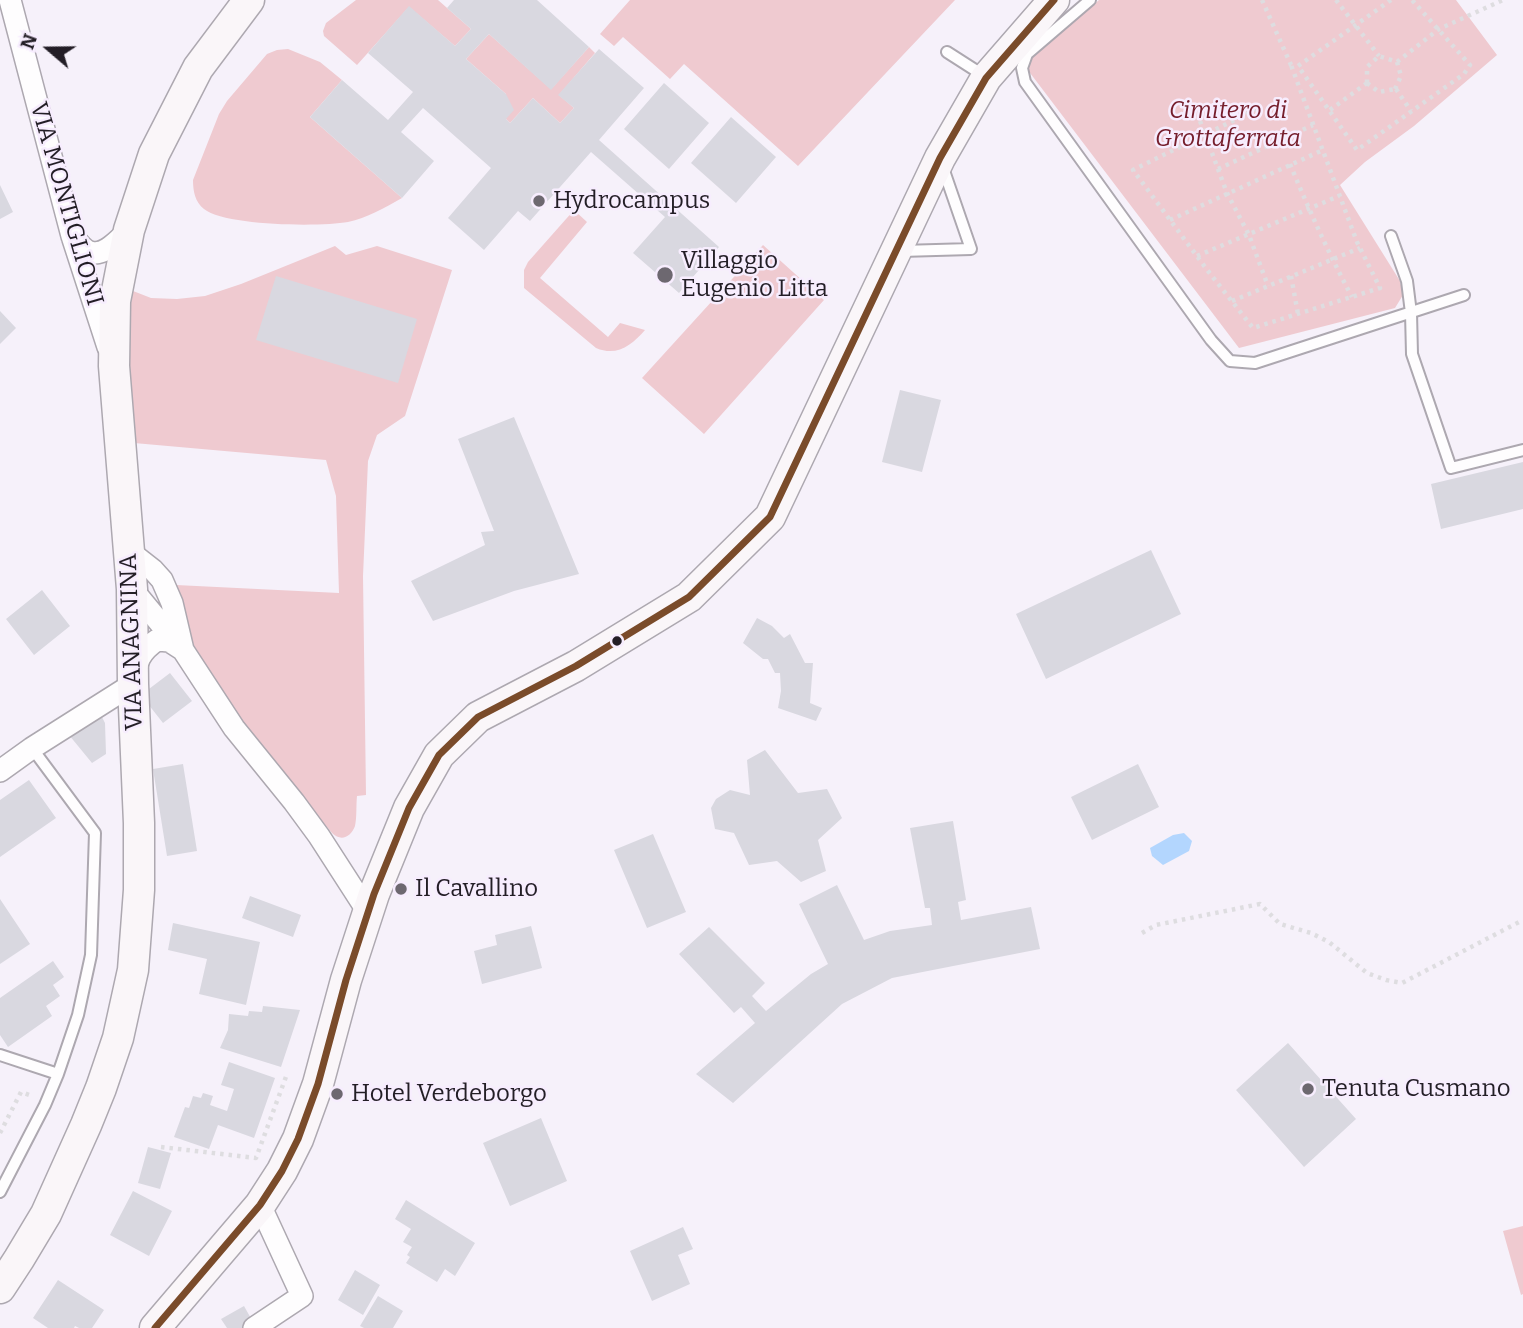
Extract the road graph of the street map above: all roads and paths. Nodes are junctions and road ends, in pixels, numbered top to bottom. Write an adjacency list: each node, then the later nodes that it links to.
1 (10, 0): 36 (street, VIA MONTIGLIONI)
2 (250, 0): 34 (main road, VIA ANAGNINA)
3 (1054, 0): 17 (main road)
4 (1090, 0): 47 (lane)
5 (1262, 0): 15 (path)
6 (1336, 0): 10 (path)
7 (1391, 0): 10 (path)
8 (1412, 0): 11 (path)
9 (1503, 0): 11 (path)
10 (1356, 26): 13 (path); 16 (path)
11 (1439, 29): 14 (path); 22 (path)
12 (947, 52): 17 (lane)
13 (1379, 56): 14 (path); 18 (path)
14 (1396, 62): 19 (path)
15 (1291, 65): 16 (path); 24 (path)
16 (1301, 65): 21 (path)
17 (986, 78): 27 (main road)
18 (1367, 83): 19 (path); 21 (path)
19 (1395, 89): 22 (path)
20 (1257, 109): 25 (path)
21 (1329, 110): 22 (path)
22 (1411, 111)
23 (1200, 121): 25 (path)
24 (1313, 125): 26 (path); 29 (path)
25 (1205, 135): 29 (path); 33 (path)
26 (1322, 150): 28 (path); 31 (path)
27 (940, 158): 39 (main road); 39 (lane)
28 (1290, 164): 30 (path); 32 (path)
29 (1218, 169): 30 (path)
30 (1227, 193): 33 (path); 35 (path)
31 (1339, 196): 32 (path); 38 (path)
32 (1308, 209): 35 (path); 41 (path)
33 (1170, 220): 40 (path)
34 (129, 230): 36 (street); 49 (main road, VIA ANAGNINA)
35 (1249, 235): 40 (path); 43 (path)
36 (72, 236): 49 (street, VIA MONTIGLIONI)
37 (1391, 236): 47 (lane)
38 (1360, 248): 41 (path); 45 (path)
39 (895, 252): 57 (main road)
40 (1197, 256): 46 (path)
41 (1331, 259): 42 (path); 45 (path)
42 (1291, 276): 43 (path); 48 (path)
43 (1268, 286): 46 (path)
44 (1464, 295): 47 (lane)
45 (1352, 297): 48 (path)
46 (1231, 301): 48 (path)
47 (1411, 313): 50 (lane)
48 (1298, 314)
49 (114, 366): 51 (main road, VIA ANAGNINA)
50 (1523, 450)
51 (130, 552): 52 (main road, VIA ANAGNINA); 53 (street)
52 (132, 589): 53 (street); 54 (main road, VIA ANAGNINA)
53 (183, 650): 54 (street); 57 (street)
54 (133, 684): 55 (street); 67 (main road, VIA ANAGNINA)
55 (32, 748): 56 (street); 61 (lane)
56 (0, 771)
57 (368, 912): 66 (main road)
58 (1523, 920): 59 (path)
59 (1142, 933)
60 (0, 1055): 61 (lane)
61 (53, 1072): 63 (path); 65 (lane)
62 (287, 1074): 64 (path)
63 (0, 1133)
64 (161, 1147)
65 (0, 1192)
66 (260, 1205): 68 (main road); 69 (street)
67 (0, 1288)
68 (155, 1328)
69 (254, 1328)

